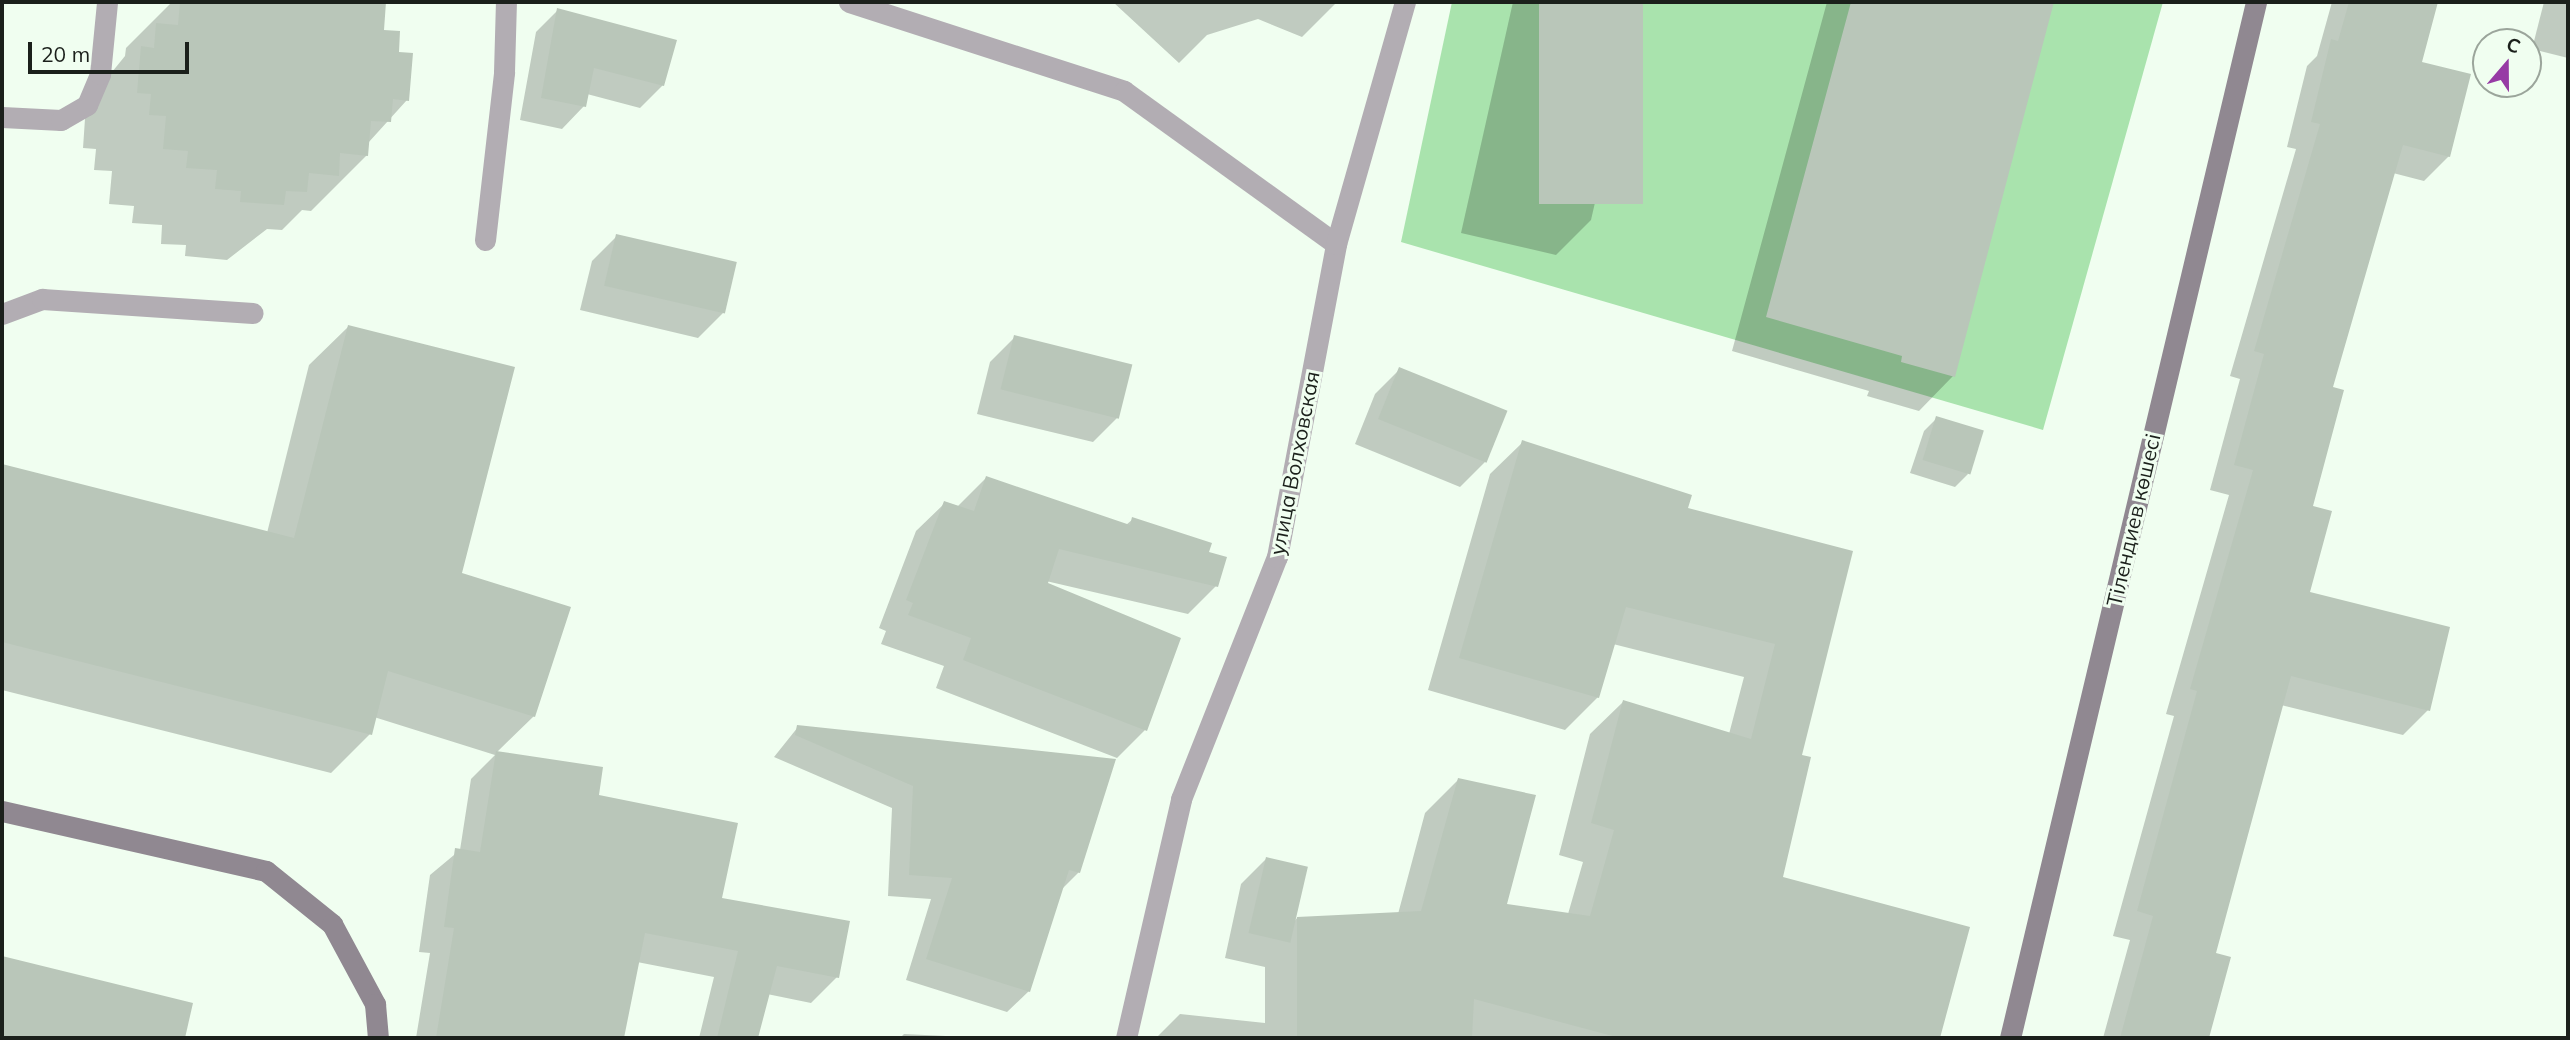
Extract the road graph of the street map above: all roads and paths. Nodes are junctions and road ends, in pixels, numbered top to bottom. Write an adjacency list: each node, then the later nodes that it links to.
1 (107, 2): 6 (street)
2 (506, 2): 7 (street)
3 (849, 2): 8 (street)
4 (1405, 2): 8 (street, улица Волховская)
5 (2256, 2): 14 (street, Тілендиев көшесі)
6 (2, 117)
7 (485, 240)
8 (1336, 244): 13 (street, улица Волховская)
9 (253, 313): 10 (street)
10 (2, 314)
11 (2, 811): 12 (street)
12 (378, 1038)
13 (1126, 1038)
14 (2010, 1038)

